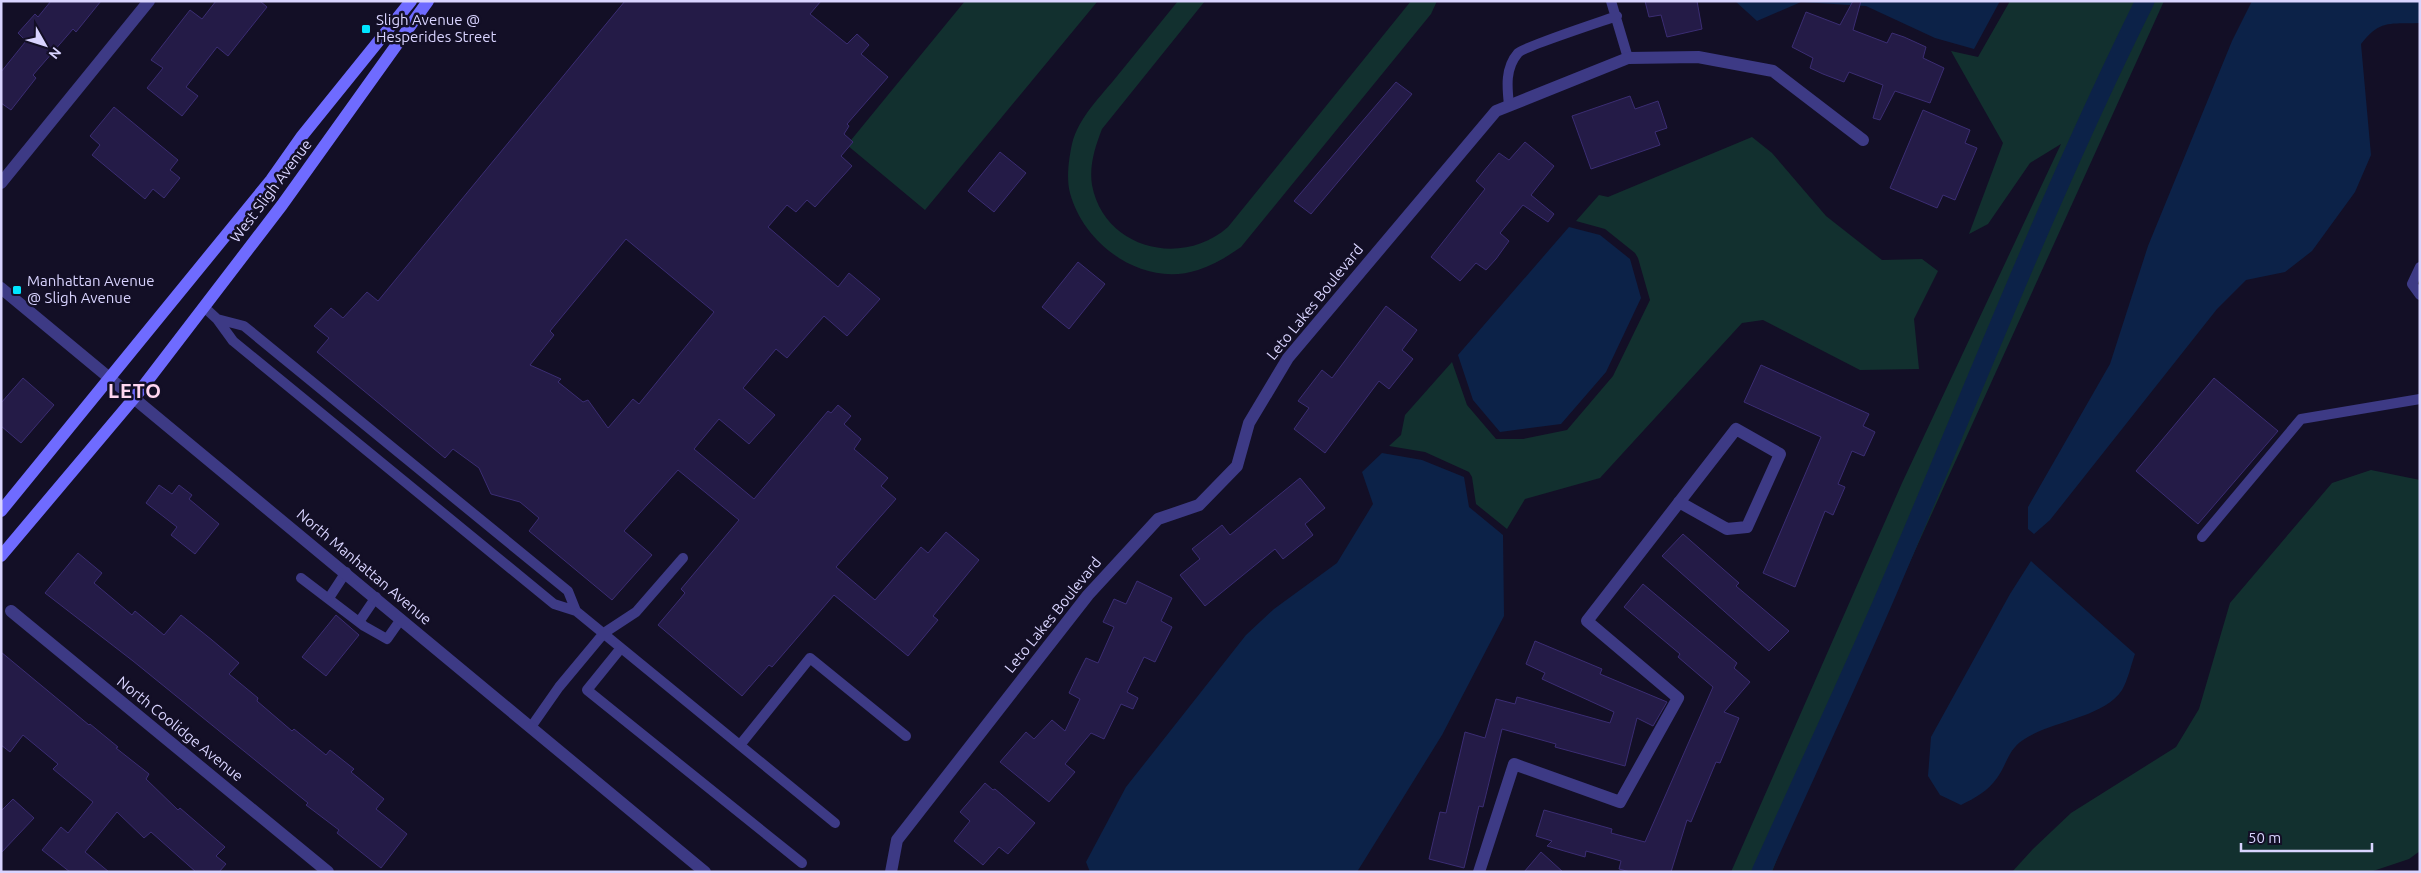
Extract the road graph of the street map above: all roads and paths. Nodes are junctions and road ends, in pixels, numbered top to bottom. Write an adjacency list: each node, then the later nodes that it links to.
1 (149, 1): 9 (street)
2 (411, 1): 15 (main road, West Sligh Avenue)
3 (428, 1): 13 (main road, West Sligh Avenue)
4 (1611, 1): 5 (lane)
5 (1617, 16): 6 (lane); 7 (lane)
6 (1628, 58): 7 (street, Leto Lakes Boulevard); 8 (street, Leto Lakes Boulevard)
7 (1510, 105): 40 (street, Leto Lakes Boulevard)
8 (1863, 140)
9 (1, 183)
10 (2420, 267): 12 (lane)
11 (1, 288): 15 (street, North Manhattan Avenue)
12 (2420, 295)
13 (204, 307): 14 (lane); 16 (main road, West Sligh Avenue)
14 (217, 319): 28 (lane); 28 (lane)
15 (112, 378): 16 (street, North Manhattan Avenue); 19 (main road, West Sligh Avenue)
16 (135, 397): 21 (main road, West Sligh Avenue); 23 (street, North Manhattan Avenue)
17 (2420, 399): 20 (lane)
18 (1679, 502): 18 (street); 41 (street)
19 (1, 511)
20 (2202, 536)
21 (1, 556)
22 (683, 558): 31 (lane)
23 (346, 572): 25 (street, North Manhattan Avenue); 26 (lane)
24 (301, 578): 26 (lane)
25 (376, 597): 29 (street, North Manhattan Avenue); 30 (lane)
26 (329, 598): 30 (lane)
27 (12, 611): 38 (street, North Coolidge Avenue)
28 (576, 611): 31 (lane)
29 (401, 619): 30 (lane); 33 (street, North Manhattan Avenue)
30 (359, 622)
31 (604, 633): 32 (lane); 33 (lane)
32 (621, 648): 35 (lane); 37 (lane)
33 (531, 727): 39 (street, North Manhattan Avenue)
34 (906, 736): 35 (lane)
35 (740, 745): 36 (lane)
36 (835, 823)
37 (802, 863)
38 (328, 872)
39 (705, 872)
40 (891, 872)
41 (1478, 872)

